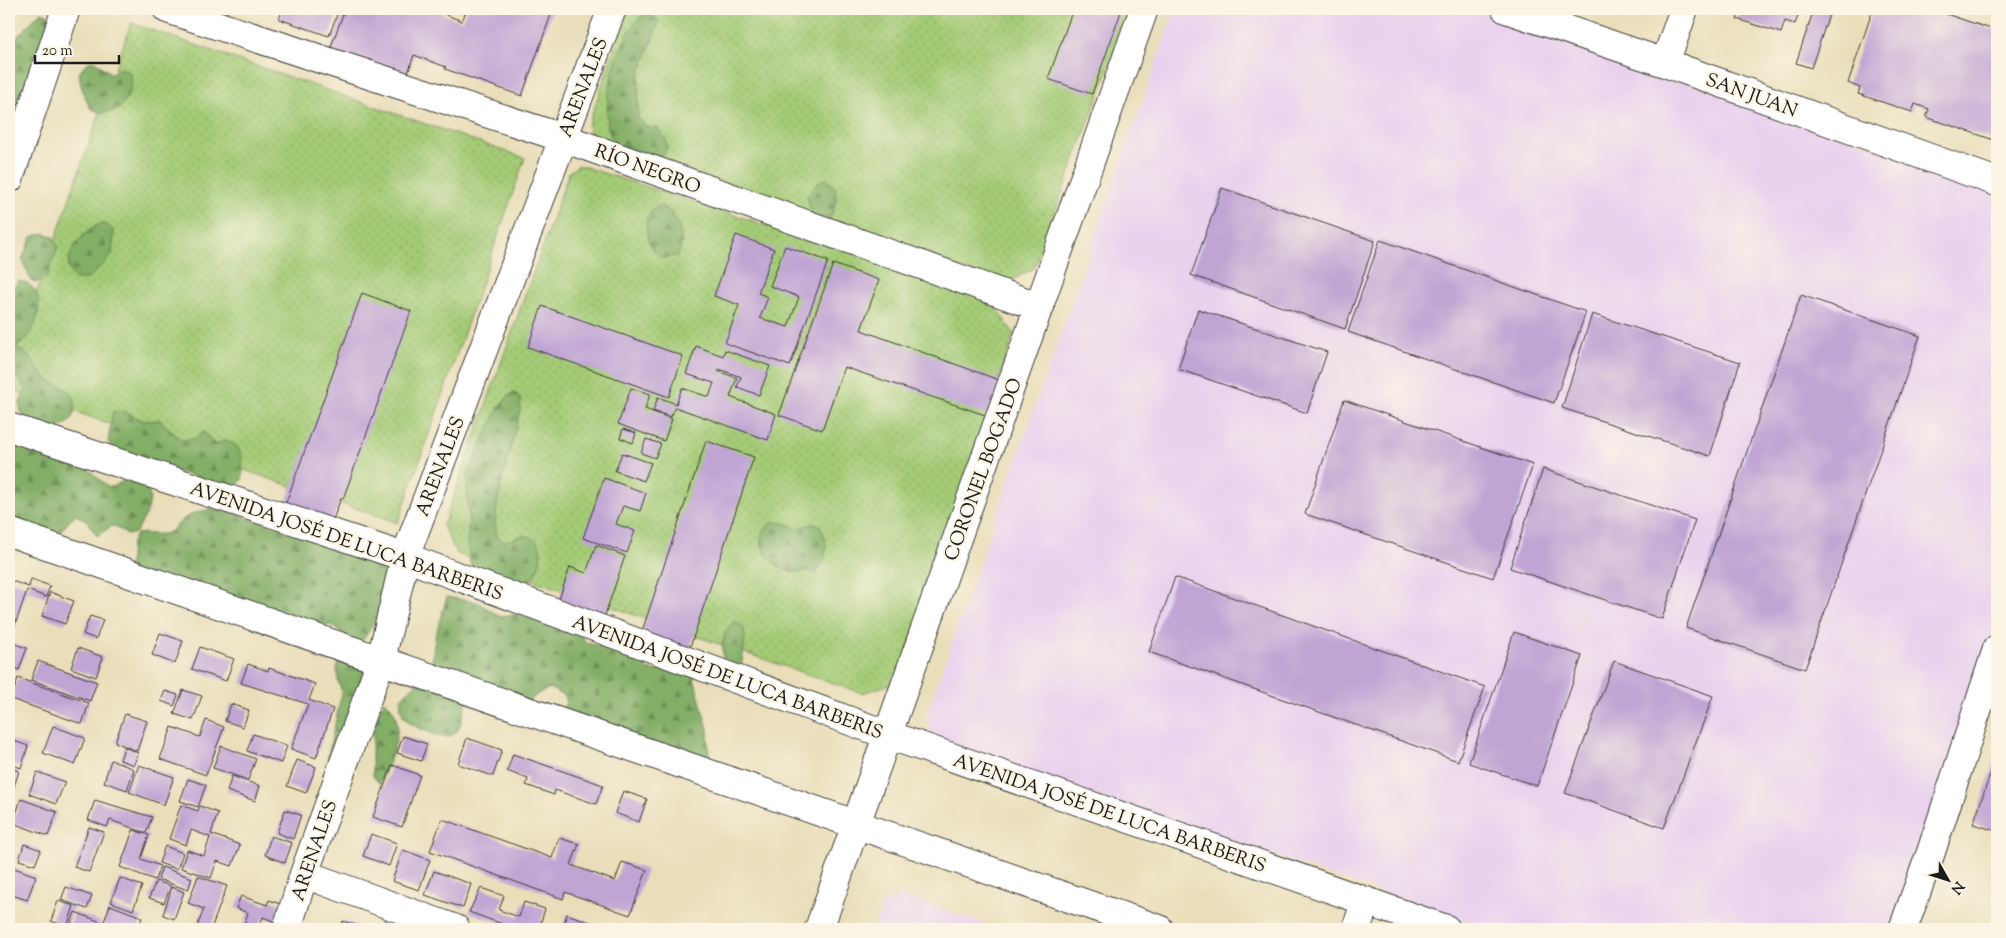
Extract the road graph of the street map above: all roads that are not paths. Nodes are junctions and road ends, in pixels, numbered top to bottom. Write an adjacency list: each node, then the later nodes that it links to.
1 (66, 9): 9 (street)
2 (167, 9): 8 (street, RÍO NEGRO)
3 (612, 9): 8 (street, ARENALES)
4 (1144, 9): 11 (street, CORONEL BOGADO)
5 (1506, 9): 7 (street, SAN JUAN)
6 (1684, 9): 7 (street)
7 (1665, 62): 10 (street, SAN JUAN)
8 (562, 138): 11 (street, RÍO NEGRO); 14 (street, ARENALES)
9 (9, 179)
10 (1997, 182)
11 (1040, 307): 17 (street, CORONEL BOGADO)
12 (9, 427): 14 (street, AVENIDA JOSÉ DE LUCA BARBERIS)
13 (9, 532): 16 (street)
14 (405, 557): 16 (street, ARENALES); 17 (street, AVENIDA JOSÉ DE LUCA BARBERIS)
15 (1997, 649): 27 (street)
16 (381, 660): 18 (street); 19 (street, ARENALES)
17 (888, 735): 18 (street, CORONEL BOGADO); 20 (street, AVENIDA JOSÉ DE LUCA BARBERIS)
18 (856, 825): 23 (street, CORONEL BOGADO); 24 (street)
19 (304, 874): 21 (street, ARENALES); 22 (street)
20 (1366, 901): 25 (street); 26 (street, AVENIDA JOSÉ DE LUCA BARBERIS)
21 (287, 929)
22 (456, 929)
23 (819, 929)
24 (1159, 929)
25 (1356, 929)
26 (1446, 929)
27 (1903, 929)

